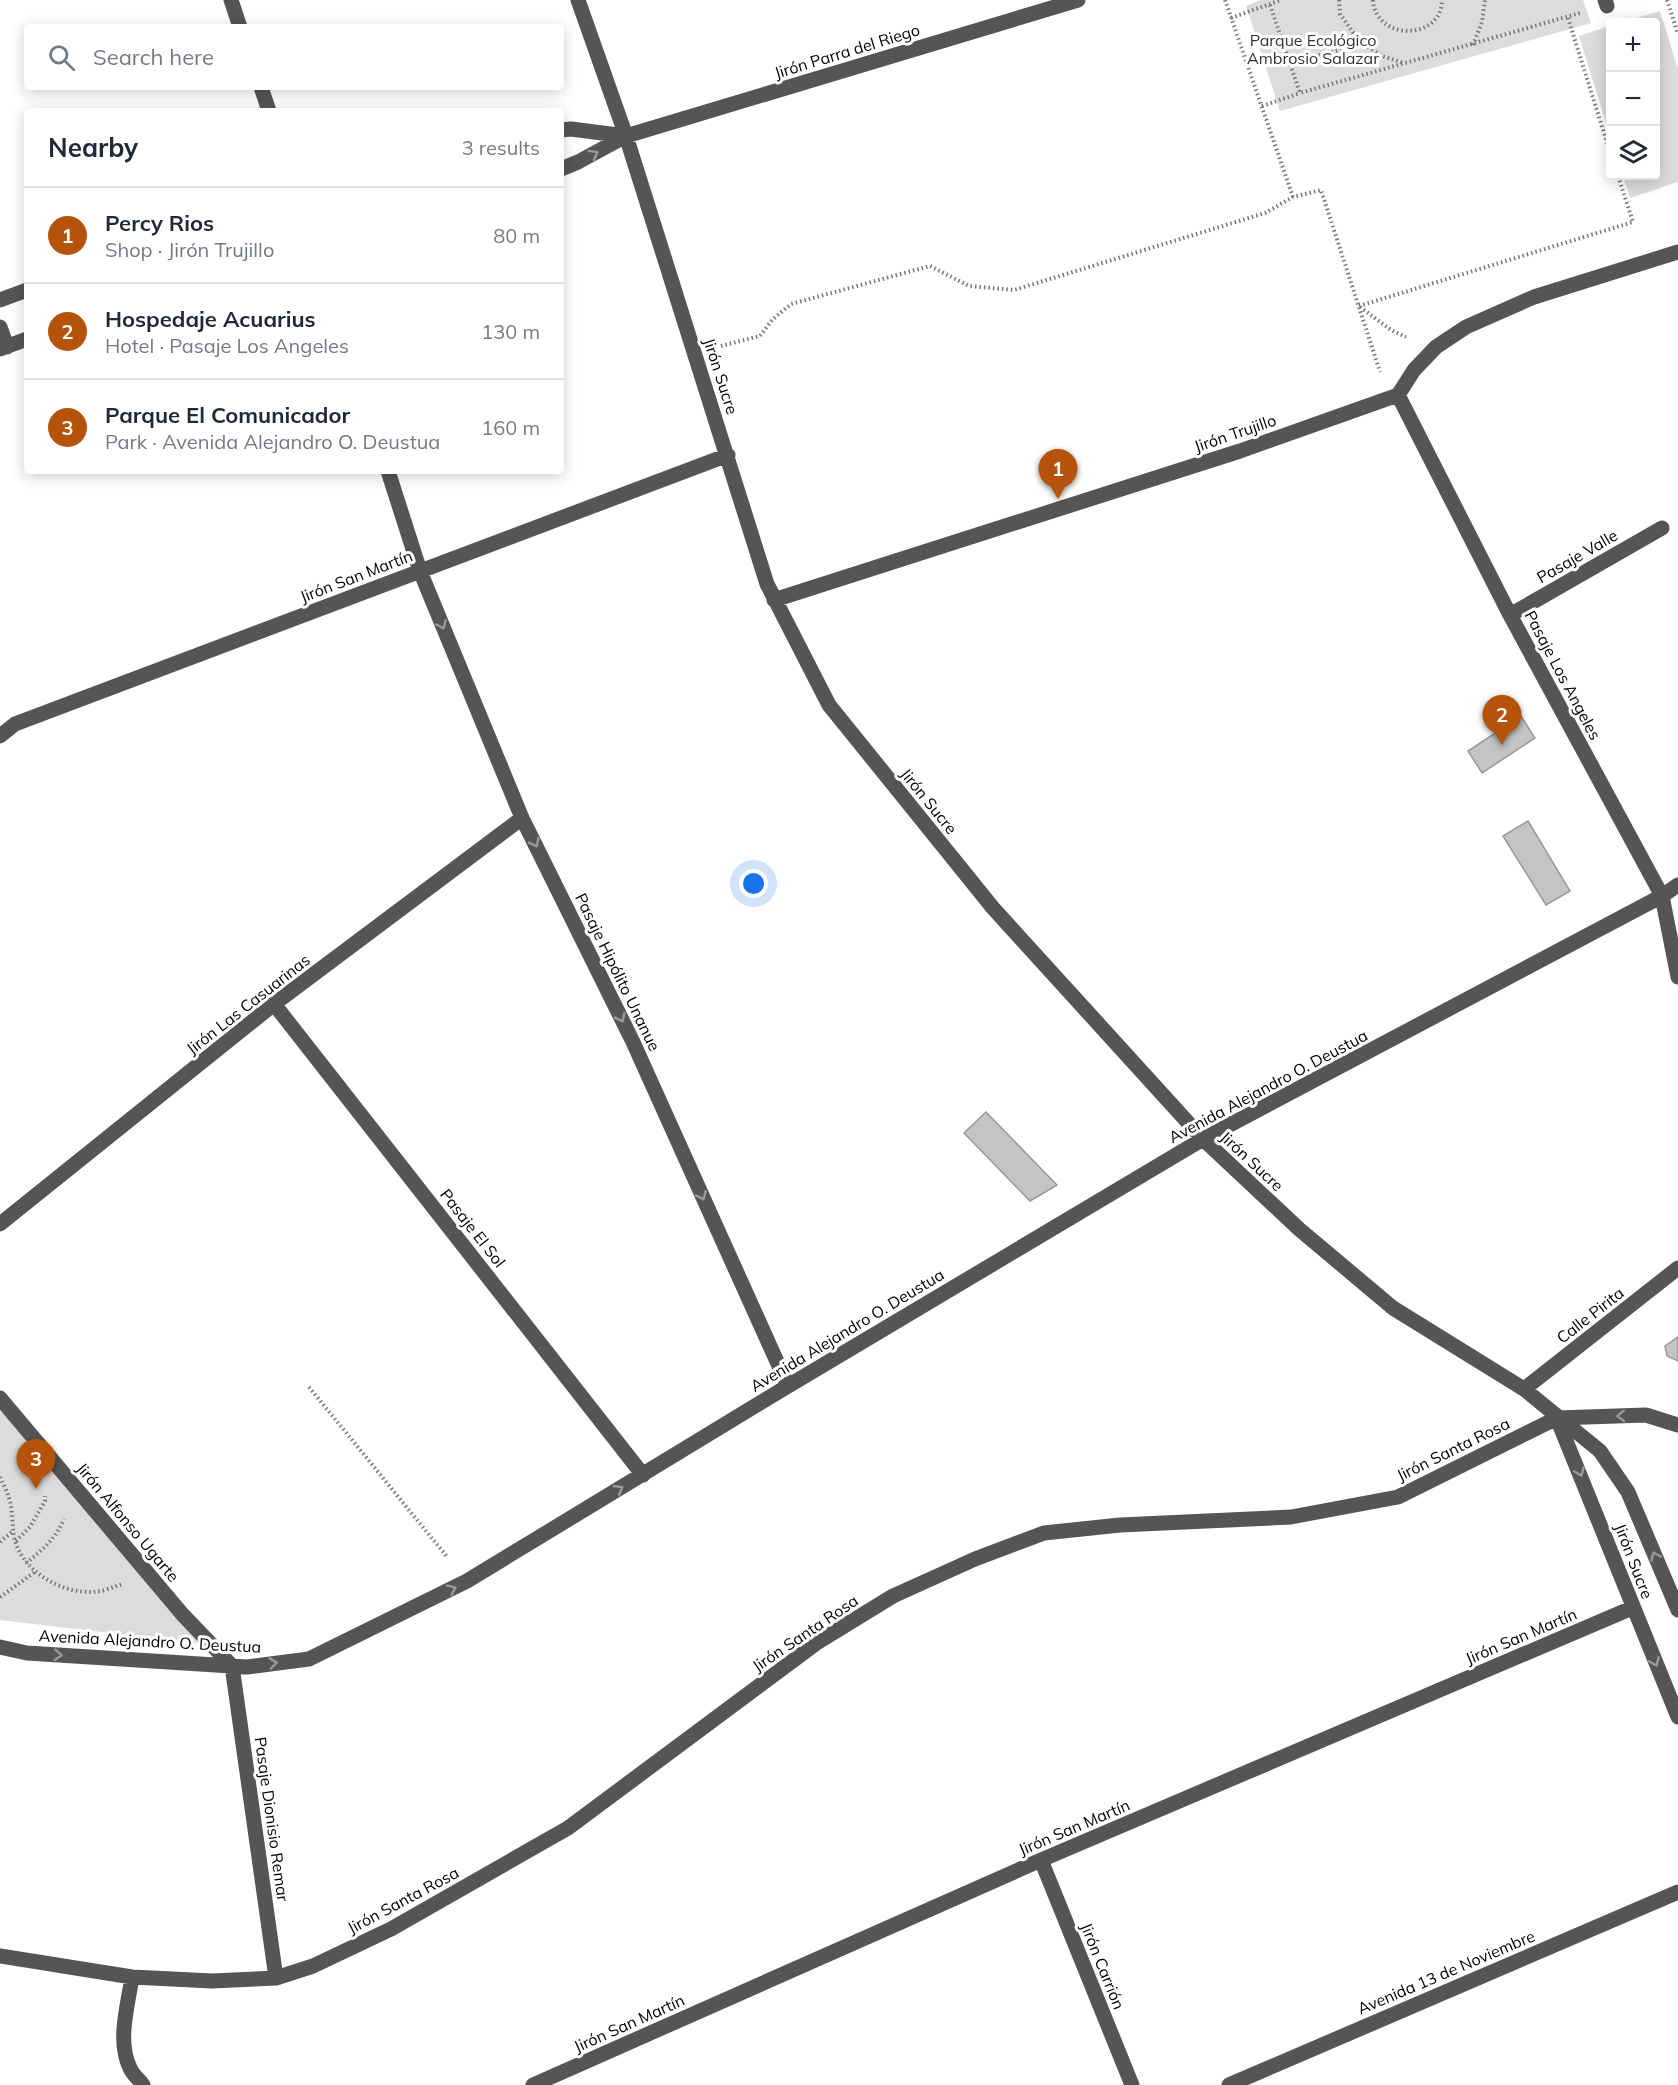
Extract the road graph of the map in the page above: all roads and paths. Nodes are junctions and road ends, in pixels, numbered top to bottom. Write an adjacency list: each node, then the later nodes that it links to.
1 (231, 0): 15 (street)
2 (578, 0): 26 (street, Jirón Sucre)
3 (1078, 0): 26 (street, Jirón Parra del Riego)
4 (1225, 0): 13 (path)
5 (1281, 0): 11 (path)
6 (1339, 0): 17 (path)
7 (1373, 0): 8 (path)
8 (1442, 0)
9 (1485, 0): 18 (path)
10 (1667, 0): 16 (path)
11 (1270, 4): 13 (path); 19 (path)
12 (1578, 7): 14 (path)
13 (1231, 18): 23 (path)
14 (1568, 18): 18 (path); 27 (path)
15 (239, 24)
16 (1678, 34)
17 (1359, 41): 19 (path); 20 (path)
18 (1473, 45): 20 (path)
19 (1287, 56): 22 (path)
20 (1407, 63): 22 (path)
21 (262, 90): 24 (street)
22 (1300, 93): 23 (path)
23 (1262, 106): 30 (path)
24 (268, 108)
25 (564, 130): 26 (street, Jirón Parra del Riego)
26 (626, 136): 28 (street, Jirón Parra del Riego, one-way to 26); 39 (street, Jirón Sucre)
27 (1606, 136)
28 (564, 168)
29 (1619, 180): 34 (path)
30 (1293, 197): 34 (path); 39 (path)
31 (1678, 252): 37 (street)
32 (24, 291): 33 (street)
33 (0, 300)
34 (1359, 306): 37 (path); 40 (path)
35 (0, 327): 38 (street)
36 (24, 340): 38 (street)
37 (1436, 346): 41 (street)
38 (3, 348)
39 (694, 353): 42 (street, Jirón Sucre)
40 (1381, 374)
41 (1398, 395): 46 (street, Jirón Trujillo); 47 (street, Pasaje Los Angeles)
42 (728, 455): 45 (street, Jirón San Martín); 46 (street, Jirón Sucre)
43 (389, 474): 45 (street, Pasaje Hipólito Unanue)
44 (1662, 528): 47 (street, Pasaje Valle)
45 (420, 571): 48 (street, Jirón San Martín); 49 (street, Pasaje Hipólito Unanue, one-way to 49)
46 (774, 600): 54 (street, Jirón Sucre)
47 (1510, 615): 51 (street, Pasaje Los Angeles)
48 (0, 736)
49 (522, 818): 53 (street, Jirón Las Casuarinas); 57 (street, Pasaje Hipólito Unanue, one-way to 57)
50 (1678, 885): 51 (street, Avenida Alejandro O. Deustua)
51 (1662, 896): 52 (street, Pasaje Los Angeles); 54 (street, Avenida Alejandro O. Deustua)
52 (1678, 977)
53 (274, 1004): 55 (street, Jirón Las Casuarinas); 64 (street, Pasaje El Sol)
54 (1203, 1139): 57 (street, Avenida Alejandro O. Deustua); 59 (street, Jirón Sucre)
55 (0, 1224)
56 (1678, 1268): 59 (street, Calle Pirita)
57 (788, 1386): 64 (street, Avenida Alejandro O. Deustua)
58 (309, 1387): 73 (path)
59 (1524, 1389): 61 (street, Jirón Sucre)
60 (0, 1398): 63 (street, Jirón Alfonso Ugarte)
61 (1557, 1418): 62 (street, Jirón Santa Rosa, one-way to 61); 75 (street, Jirón Sucre, one-way to 75); 76 (street, Jirón Sucre, one-way to 61); 84 (street, Jirón Santa Rosa)
62 (1678, 1425)
63 (63, 1472): 70 (path); 71 (street, Jirón Alfonso Ugarte)
64 (643, 1475): 73 (street, Avenida Alejandro O. Deustua, one-way to 64)
65 (0, 1477): 67 (path)
66 (45, 1491): 69 (path)
67 (14, 1530): 68 (path); 69 (path)
68 (0, 1542)
69 (15, 1542): 70 (path)
70 (26, 1563): 72 (path)
71 (144, 1567): 72 (path); 78 (street, Jirón Alfonso Ugarte)
72 (35, 1572): 74 (path)
73 (467, 1581): 78 (street, Avenida Alejandro O. Deustua, one-way to 73)
74 (0, 1597)
75 (1632, 1608): 79 (street, Jirón Sucre, one-way to 79); 80 (street, Jirón San Martín)
76 (1678, 1610)
77 (0, 1647): 78 (street, Avenida Alejandro O. Deustua, one-way to 78)
78 (232, 1666): 84 (street, Pasaje Dionisio Remar)
79 (1678, 1717)
80 (1041, 1860): 86 (street, Jirón San Martín); 87 (street, Jirón Carrión)
81 (1678, 1892): 88 (street, Avenida 13 de Noviembre)
82 (0, 1956): 83 (street, Jirón Santa Rosa)
83 (132, 1977): 84 (street, Jirón Santa Rosa); 85 (street)
84 (276, 1978)
85 (143, 2085)
86 (533, 2085)
87 (1132, 2085)
88 (1229, 2085)

